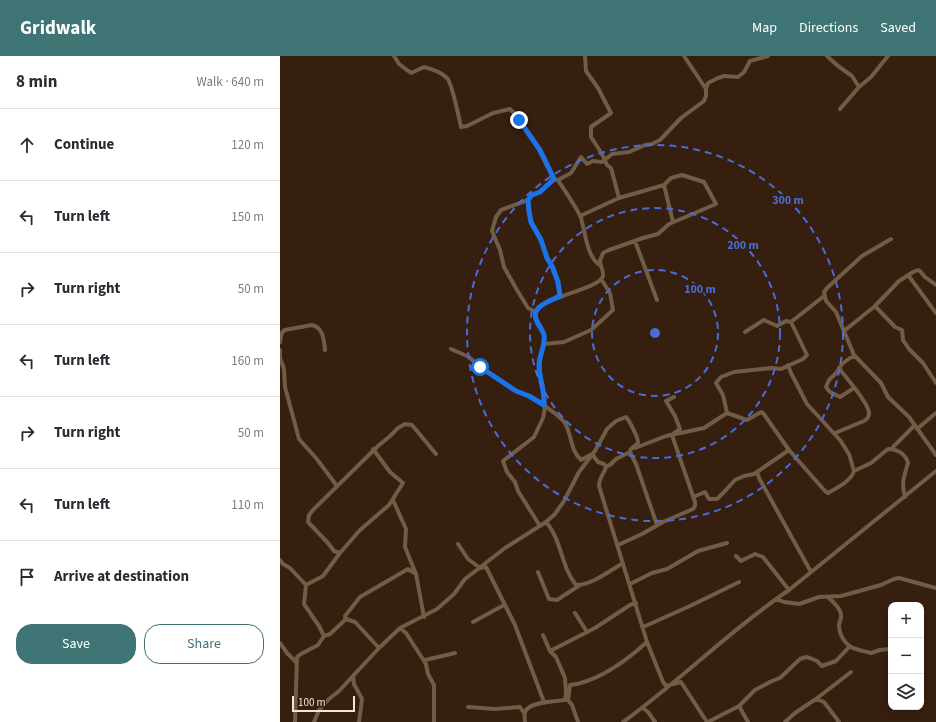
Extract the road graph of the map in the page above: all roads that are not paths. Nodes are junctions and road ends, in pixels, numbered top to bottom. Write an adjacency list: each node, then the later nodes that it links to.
1 (394, 56): 11 (street)
2 (585, 56): 10 (street)
3 (684, 56): 8 (street)
4 (768, 56): 8 (street)
5 (827, 56): 7 (street)
6 (888, 56): 7 (street)
7 (859, 87): 9 (street)
8 (706, 89): 10 (street)
9 (840, 109)
10 (605, 160): 11 (street); 13 (street)
11 (556, 180): 14 (street); 15 (street)
12 (664, 185): 13 (street); 16 (street); 16 (street)
13 (619, 198): 15 (street)
14 (528, 200): 23 (street); 27 (street)
15 (580, 216): 19 (street)
16 (673, 222): 18 (street)
17 (891, 239): 24 (street)
18 (635, 241): 19 (street); 25 (street)
19 (600, 265): 21 (street)
20 (908, 276): 22 (street); 26 (street); 28 (street)
21 (601, 279): 23 (street); 33 (street)
22 (936, 286)
23 (560, 296): 27 (street)
24 (824, 296): 29 (street); 30 (street)
25 (658, 300)
26 (875, 306): 30 (street); 40 (street)
27 (536, 312): 33 (street)
28 (936, 313)
29 (791, 322): 31 (street); 38 (street)
30 (844, 331): 37 (street)
31 (745, 332)
32 (280, 342): 36 (street)
33 (544, 344): 43 (street)
34 (451, 349): 43 (street)
35 (280, 350): 60 (street)
36 (325, 350)
37 (855, 356): 39 (street); 46 (street)
38 (788, 365): 44 (street); 47 (street)
39 (838, 368): 41 (street); 41 (street)
40 (936, 383)
41 (854, 388): 47 (street)
42 (674, 397): 48 (street)
43 (544, 405): 54 (street); 66 (street)
44 (726, 413): 48 (street); 52 (street)
45 (936, 413): 46 (street)
46 (916, 427): 50 (street); 55 (street)
47 (835, 433): 57 (street)
48 (673, 434): 51 (street); 61 (street)
49 (373, 449): 53 (street); 60 (street); 63 (street)
50 (893, 449): 57 (street); 62 (street)
51 (631, 450): 54 (street); 56 (street); 65 (street)
52 (789, 450): 57 (street); 59 (street)
53 (436, 454)
54 (592, 454): 56 (street); 64 (street)
55 (936, 455)
56 (606, 467): 69 (street)
57 (854, 471)
58 (936, 471): 62 (street)
59 (757, 472): 61 (street); 76 (street)
60 (337, 486): 70 (street)
61 (693, 497): 65 (street)
62 (905, 497): 76 (street)
63 (393, 500): 70 (street); 77 (street)
64 (546, 522): 66 (street); 81 (street)
65 (657, 525): 69 (street)
66 (540, 526): 74 (street)
67 (727, 543): 79 (street)
68 (458, 544): 74 (street)
69 (618, 545): 73 (street)
70 (340, 553): 80 (street)
71 (736, 556): 83 (street)
72 (280, 560): 80 (street)
73 (623, 563): 79 (street); 81 (street)
74 (480, 568): 87 (street); 89 (street)
75 (538, 572): 81 (street)
76 (811, 572): 83 (street)
77 (416, 574): 89 (street); 90 (street)
78 (739, 582): 92 (street)
79 (630, 584): 86 (street)
80 (306, 585): 96 (street)
81 (580, 585)
82 (936, 588): 84 (street)
83 (789, 590): 85 (street)
84 (827, 596): 85 (street); 99 (street)
85 (776, 599): 108 (street)
86 (636, 603): 92 (street); 94 (street)
87 (504, 605): 91 (street); 111 (street)
88 (575, 613): 94 (street)
89 (424, 617): 93 (street)
90 (346, 619): 96 (street); 100 (street)
91 (473, 622)
92 (643, 627): 97 (street)
93 (400, 628): 100 (street); 104 (street)
94 (587, 632): 102 (street)
95 (543, 635): 102 (street)
96 (324, 636): 105 (street)
97 (648, 642): 108 (street); 110 (street)
98 (280, 643): 105 (street)
99 (849, 647): 101 (street); 112 (street)
100 (379, 648): 107 (street)
101 (888, 649)
102 (550, 651): 110 (street)
103 (455, 653): 104 (street)
104 (425, 660): 121 (street)
105 (296, 662): 118 (street)
106 (851, 672): 109 (street)
107 (354, 676): 119 (street); 120 (street)
108 (669, 685): 116 (street); 126 (street)
109 (816, 699): 128 (street); 129 (street)
110 (566, 700): 111 (street); 123 (street)
111 (544, 702): 115 (street)
112 (739, 706): 126 (street); 127 (street)
113 (468, 707): 114 (street)
114 (520, 707): 115 (street); 117 (street)
115 (528, 707): 117 (street)
116 (643, 708): 124 (street); 125 (street)
117 (524, 713): 122 (street)
118 (295, 722)
119 (314, 722)
120 (359, 722)
121 (434, 722)
122 (525, 722)
123 (578, 722)
124 (623, 722)
125 (655, 722)
126 (707, 722)
127 (748, 722)
128 (785, 722)
129 (839, 722)

